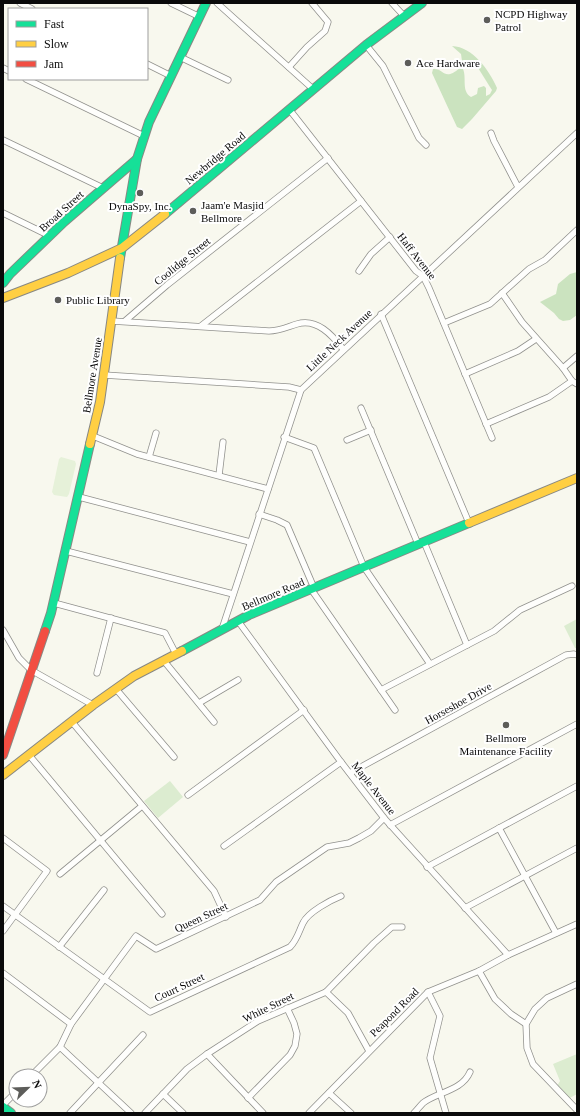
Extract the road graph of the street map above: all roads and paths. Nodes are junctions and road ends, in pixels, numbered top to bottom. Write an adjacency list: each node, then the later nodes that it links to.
1 (20, 3): 8 (street)
2 (171, 3): 10 (street)
3 (206, 3): 10 (main road, Bellmore Avenue)
4 (217, 3): 14 (street)
5 (312, 3): 14 (street)
6 (392, 3): 9 (street)
7 (422, 3): 9 (main road, Newbridge Road)
8 (30, 8)
9 (404, 16): 11 (main road, Newbridge Road)
10 (200, 17): 12 (main road, Bellmore Avenue)
11 (366, 45): 18 (main road, Newbridge Road); 24 (street)
12 (180, 57): 15 (main road, Bellmore Avenue); 17 (street)
13 (148, 64): 15 (street)
14 (289, 68): 18 (street)
15 (171, 76): 22 (main road, Bellmore Avenue)
16 (28, 80): 22 (street)
17 (228, 80)
18 (313, 89): 19 (main road, Newbridge Road)
19 (290, 109): 25 (street, Haff Avenue); 34 (main road, Newbridge Road)
20 (491, 133): 27 (street)
21 (577, 133): 27 (street, Little Neck Avenue)
22 (144, 136): 26 (main road, Bellmore Avenue)
23 (3, 140): 28 (street)
24 (426, 146)
25 (328, 158): 29 (street, Haff Avenue); 42 (street, Coolidge Street)
26 (137, 159): 28 (main road, Broad Street); 34 (main road, Bellmore Avenue)
27 (518, 187): 36 (street, Little Neck Avenue)
28 (103, 188): 32 (main road, Broad Street)
29 (361, 200): 33 (street, Haff Avenue); 44 (street)
30 (3, 213): 32 (street)
31 (577, 230): 38 (street)
32 (50, 236): 37 (main road, Broad Street)
33 (390, 237): 35 (street); 36 (street, Haff Avenue)
34 (122, 248): 39 (main road, Newbridge Road); 41 (main road, Bellmore Avenue)
35 (359, 271)
36 (423, 276): 40 (street, Little Neck Avenue); 43 (street, Haff Avenue)
37 (3, 283)
38 (502, 294): 43 (street); 45 (street)
39 (3, 298)
40 (381, 314): 46 (street, Little Neck Avenue); 68 (street)
41 (112, 320): 42 (street); 50 (main road, Bellmore Avenue)
42 (125, 321): 44 (street)
43 (444, 323): 49 (street, Haff Avenue)
44 (201, 326): 46 (street)
45 (536, 338): 48 (street); 49 (street)
46 (344, 349): 52 (street, Little Neck Avenue)
47 (577, 356): 48 (street)
48 (563, 368): 51 (street)
49 (465, 374): 54 (street, Haff Avenue)
50 (104, 375): 52 (street); 57 (main road, Bellmore Avenue)
51 (574, 383): 54 (street)
52 (301, 390): 58 (street, Little Neck Avenue)
53 (361, 408): 55 (street)
54 (486, 424): 59 (street, Haff Avenue)
55 (371, 430): 60 (street); 70 (street)
56 (156, 433): 62 (street)
57 (93, 436): 62 (street); 66 (main road, Bellmore Avenue)
58 (284, 437): 65 (street, Little Neck Avenue); 72 (street)
59 (492, 438)
60 (347, 440)
61 (223, 442): 63 (street)
62 (149, 457): 63 (street)
63 (220, 475): 65 (street)
64 (577, 478): 68 (main road, Bellmore Road)
65 (268, 489): 67 (street, Little Neck Avenue)
66 (79, 497): 69 (street); 71 (main road, Bellmore Avenue)
67 (259, 514): 69 (street, Little Neck Avenue); 74 (street)
68 (469, 523): 70 (main road, Bellmore Road)
69 (250, 542): 75 (street, Little Neck Avenue)
70 (421, 543): 72 (main road, Bellmore Road); 81 (street)
71 (66, 551): 75 (street); 76 (main road, Bellmore Avenue)
72 (364, 567): 74 (main road, Bellmore Road); 85 (street)
73 (572, 586): 81 (street)
74 (313, 589): 78 (main road, Bellmore Road); 90 (street)
75 (233, 594): 79 (street, Little Neck Avenue)
76 (54, 603): 77 (street); 86 (main road, Bellmore Avenue)
77 (111, 618): 82 (street); 87 (street)
78 (238, 621): 79 (main road, Bellmore Road); 93 (street, Maple Avenue)
79 (222, 629): 82 (main road, Bellmore Road)
80 (3, 630): 86 (street)
81 (467, 645): 85 (street)
82 (176, 654): 84 (main road, Bellmore Road)
83 (577, 655): 102 (street, Horseshoe Drive)
84 (164, 661): 89 (main road, Bellmore Road); 91 (street)
85 (430, 664): 90 (street)
86 (31, 670): 92 (street); 98 (main road, Bellmore Avenue)
87 (97, 673)
88 (238, 680): 91 (street)
89 (116, 689): 92 (main road, Bellmore Road); 100 (street)
90 (381, 690): 94 (street)
91 (199, 703): 96 (street)
92 (93, 705): 95 (main road, Bellmore Road)
93 (304, 710): 101 (street, Maple Avenue); 105 (street)
94 (395, 710)
95 (72, 722): 99 (main road, Bellmore Road); 106 (street)
96 (214, 722)
97 (577, 724): 108 (street)
98 (3, 755)
99 (29, 755): 103 (main road, Bellmore Road); 111 (street)
100 (174, 757)
101 (341, 762): 102 (street, Maple Avenue); 112 (street)
102 (350, 773): 107 (street, Maple Avenue)
103 (3, 775)
104 (577, 786): 109 (street)
105 (188, 794)
106 (142, 806): 111 (street); 123 (street)
107 (384, 818): 108 (street, Maple Avenue); 123 (street, Queen Street)
108 (390, 825): 114 (street, Maple Avenue)
109 (499, 828): 114 (street); 116 (street)
110 (3, 838): 121 (street)
111 (100, 841): 115 (street); 122 (street)
112 (224, 846)
113 (577, 848): 116 (street)
114 (427, 867): 120 (street, Maple Avenue)
115 (60, 874)
116 (525, 876): 120 (street); 127 (street)
117 (104, 890): 128 (street)
118 (341, 896): 132 (street, Court Street)
119 (3, 906): 121 (street, Court Street)
120 (465, 908): 129 (street, Maple Avenue)
121 (15, 914): 126 (street); 128 (street, Court Street)
122 (162, 914)
123 (226, 917): 132 (street, Queen Street)
124 (577, 924): 127 (street, Peapond Road)
125 (402, 927): 134 (street, White Street)
126 (3, 931)
127 (556, 933): 129 (street, Peapond Road)
128 (59, 947): 132 (street, Court Street)
129 (508, 955): 130 (street, Peapond Road)
130 (479, 970): 135 (street, Peapond Road); 138 (street)
131 (3, 973): 137 (street)
132 (103, 979): 137 (street, Queen Street)
133 (577, 984): 138 (street)
134 (326, 992): 136 (street, White Street); 141 (street)
135 (428, 992): 141 (street, Peapond Road); 148 (street)
136 (287, 1008): 142 (street, White Street); 149 (street)
137 (71, 1024): 140 (street, Queen Street)
138 (526, 1024): 151 (street)
139 (143, 1035): 145 (street)
140 (60, 1047): 143 (street, Queen Street); 145 (street)
141 (369, 1051): 146 (street, Peapond Road)
142 (207, 1054): 147 (street, White Street); 149 (street)
143 (40, 1068)
144 (470, 1072): 148 (street)
145 (98, 1083): 153 (street); 154 (street)
146 (329, 1093): 158 (street, Peapond Road); 159 (street)
147 (163, 1094): 155 (street, White Street); 156 (street)
148 (440, 1095): 160 (street); 161 (street)
149 (248, 1098): 157 (street)
150 (3, 1106): 152 (main road)
151 (577, 1110)
152 (11, 1113)
153 (70, 1113)
154 (131, 1113)
155 (145, 1113)
156 (183, 1113)
157 (263, 1113)
158 (309, 1113)
159 (351, 1113)
160 (414, 1113)
161 (446, 1113)

